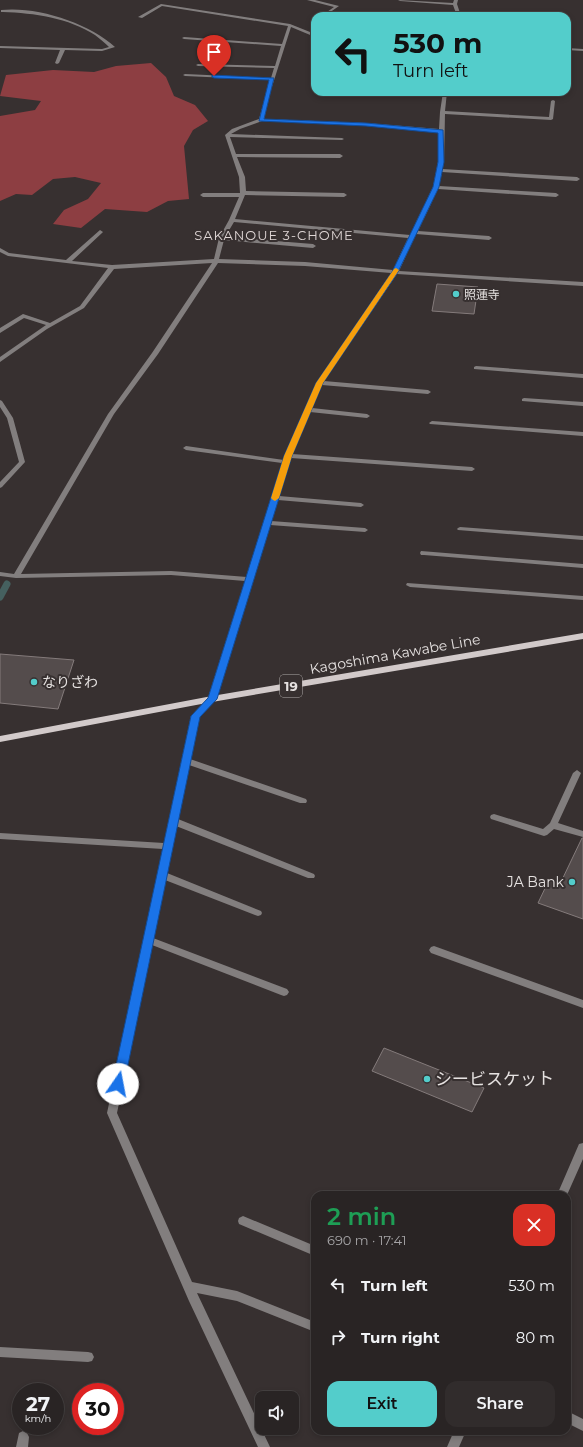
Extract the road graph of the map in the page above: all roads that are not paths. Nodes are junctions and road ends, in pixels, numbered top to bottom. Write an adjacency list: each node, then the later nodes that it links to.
1 (308, 0): 5 (street)
2 (400, 0): 3 (street)
3 (456, 2): 6 (street)
4 (2, 11): 8 (street); 14 (street)
5 (329, 12)
6 (458, 12)
7 (140, 17): 9 (street)
8 (0, 18)
9 (290, 25): 10 (street); 12 (street)
10 (311, 34)
11 (184, 38): 12 (street)
12 (283, 45): 19 (street)
13 (0, 47): 14 (street)
14 (63, 49): 17 (street)
15 (571, 49): 16 (street)
16 (583, 50)
17 (57, 63)
18 (198, 65): 19 (street)
19 (276, 67): 21 (street)
20 (185, 75): 21 (street)
21 (272, 79): 25 (street)
22 (444, 96): 24 (street)
23 (553, 101): 24 (street)
24 (442, 112): 26 (street)
25 (261, 120): 26 (street); 28 (street)
26 (441, 131): 33 (street)
27 (311, 132): 29 (street)
28 (227, 135): 29 (street); 31 (street)
29 (310, 138): 30 (street)
30 (342, 139)
31 (234, 154): 32 (street); 36 (street)
32 (340, 156)
33 (440, 170): 34 (street); 35 (street)
34 (577, 179)
35 (436, 187): 39 (street); 42 (street)
36 (243, 194): 37 (street); 38 (street); 40 (street)
37 (203, 195)
38 (344, 195)
39 (556, 195)
40 (232, 220): 42 (street); 43 (street)
41 (100, 232): 48 (street)
42 (413, 234): 44 (street); 50 (street)
43 (222, 238): 45 (street); 47 (street)
44 (489, 238)
45 (313, 246)
46 (0, 250): 48 (street)
47 (216, 261): 49 (street); 50 (street); 79 (street)
48 (67, 262): 49 (street)
49 (112, 267): 52 (street)
50 (395, 272): 51 (street); 57 (street)
51 (583, 284)
52 (51, 325): 53 (street); 54 (street)
53 (0, 331)
54 (0, 360)
55 (476, 368): 56 (street)
56 (583, 376)
57 (320, 383): 58 (street); 62 (street)
58 (428, 392)
59 (524, 400): 61 (street)
60 (0, 402): 69 (street)
61 (583, 404)
62 (308, 410): 63 (street); 67 (street)
63 (366, 416)
64 (432, 422): 65 (street)
65 (583, 434)
66 (186, 448): 67 (street)
67 (287, 459): 68 (street); 70 (street)
68 (472, 469)
69 (0, 486)
70 (275, 498): 71 (street); 72 (street)
71 (361, 505)
72 (268, 523): 74 (street); 80 (street)
73 (460, 529): 75 (street)
74 (365, 530)
75 (583, 538)
76 (424, 553): 77 (street)
77 (583, 566)
78 (0, 574): 79 (street)
79 (16, 576): 80 (street)
80 (250, 580): 84 (street)
81 (410, 585): 82 (street)
82 (583, 598)
83 (583, 636): 84 (main road, Kagoshima Kawabe Line / 19)
84 (212, 699): 85 (main road, Kagoshima Kawabe Line / 19); 86 (street)
85 (0, 739)
86 (186, 761): 88 (street); 90 (street)
87 (578, 773): 91 (street)
88 (303, 801)
89 (494, 817): 91 (street)
90 (174, 822): 94 (street); 96 (street)
91 (553, 825): 92 (street)
92 (583, 834)
93 (0, 836): 94 (street)
94 (168, 846): 95 (street)
95 (162, 875): 97 (street); 98 (street)
96 (312, 876)
97 (258, 913)
98 (148, 940): 100 (street); 106 (street)
99 (434, 950): 101 (street)
100 (284, 992)
101 (583, 1004)
102 (583, 1148): 103 (street)
103 (564, 1191)
104 (243, 1220): 105 (street)
105 (311, 1249)
106 (188, 1286): 107 (street); 113 (street)
107 (311, 1325)
108 (0, 1352): 109 (street)
109 (88, 1357)
110 (571, 1419): 111 (street)
111 (583, 1425)
112 (458, 1435): 114 (street)
113 (264, 1447)
114 (453, 1447)

